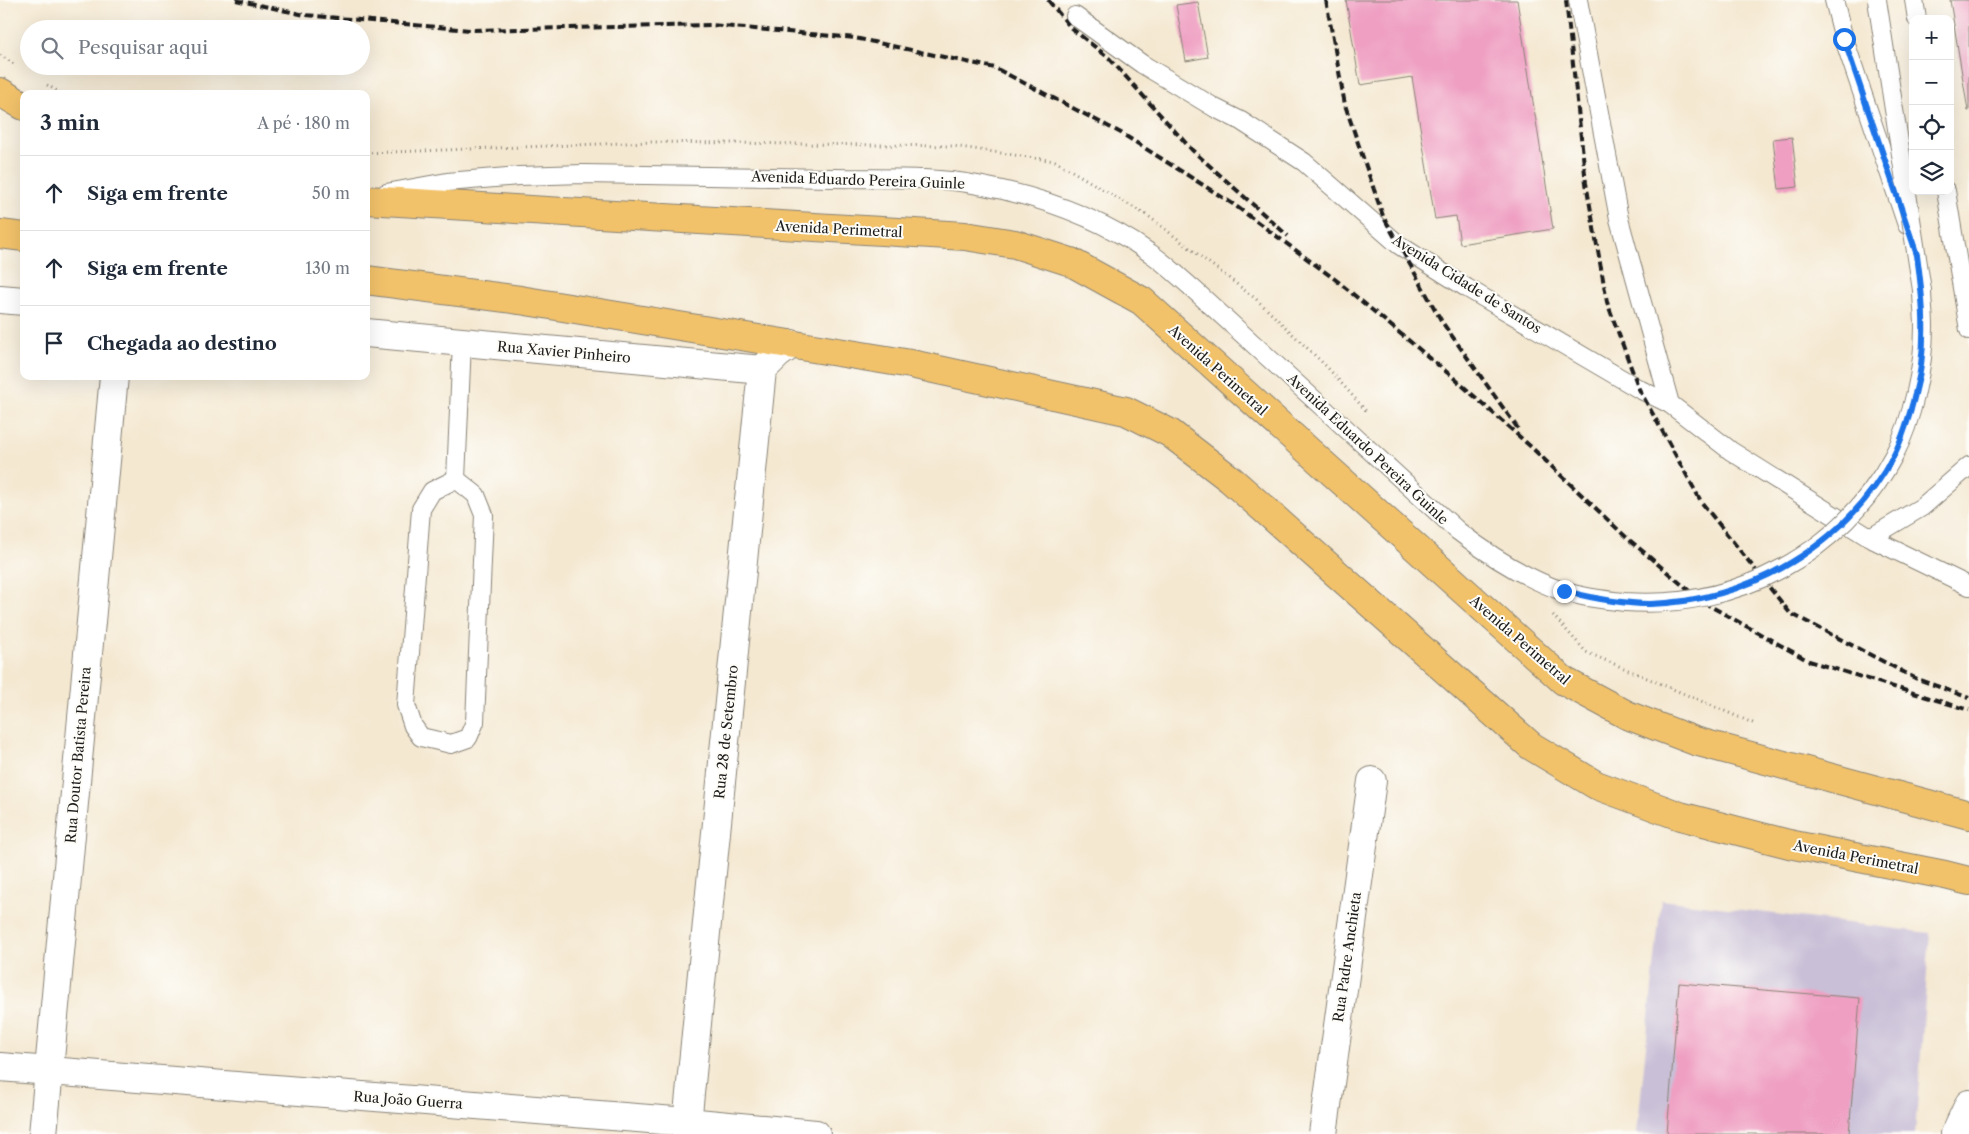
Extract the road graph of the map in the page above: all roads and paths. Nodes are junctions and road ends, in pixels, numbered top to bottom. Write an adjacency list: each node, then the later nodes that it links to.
1 (1578, 0): 24 (lane)
2 (1834, 0): 14 (lane, bridge)
3 (1877, 0): 14 (lane, Avenida Eduardo Pereira Guinle, bridge)
4 (1914, 0): 5 (lane)
5 (1916, 15)
6 (1075, 16): 24 (lane, Avenida Cidade de Santos)
7 (0, 92): 8 (main road)
8 (20, 104)
9 (1947, 195): 18 (lane)
10 (370, 197): 14 (lane, Avenida Eduardo Pereira Guinle, bridge)
11 (370, 198): 30 (main road, Avenida Perimetral)
12 (0, 234): 13 (main road)
13 (20, 236)
14 (1917, 255)
15 (370, 281): 21 (main road, Avenida Perimetral)
16 (0, 299): 17 (street)
17 (20, 301)
18 (1969, 330)
19 (370, 334): 20 (street, Rua Xavier Pinheiro)
20 (462, 342): 22 (street, Rua Xavier Pinheiro); 26 (lane)
21 (792, 344): 22 (street); 31 (main road, Avenida Perimetral)
22 (762, 370): 36 (street, Rua 28 de Setembro)
23 (114, 380): 34 (street, Rua Doutor Batista Pereira)
24 (1670, 404): 27 (lane, Avenida Cidade de Santos)
25 (1969, 466): 27 (lane)
26 (456, 479): 26 (lane)
27 (1870, 538): 28 (lane, Avenida Cidade de Santos)
28 (1969, 586)
29 (1372, 781): 39 (street, Rua Padre Anchieta)
30 (1969, 816)
31 (1957, 878): 32 (main road)
32 (1969, 900)
33 (0, 1067): 34 (street, Rua João Guerra)
34 (49, 1072): 36 (street, Rua João Guerra); 37 (street, Rua Doutor Batista Pereira)
35 (1969, 1104): 40 (street)
36 (686, 1128): 38 (street, Rua João Guerra)
37 (43, 1134)
38 (816, 1134)
39 (1323, 1134)
40 (1955, 1134)

